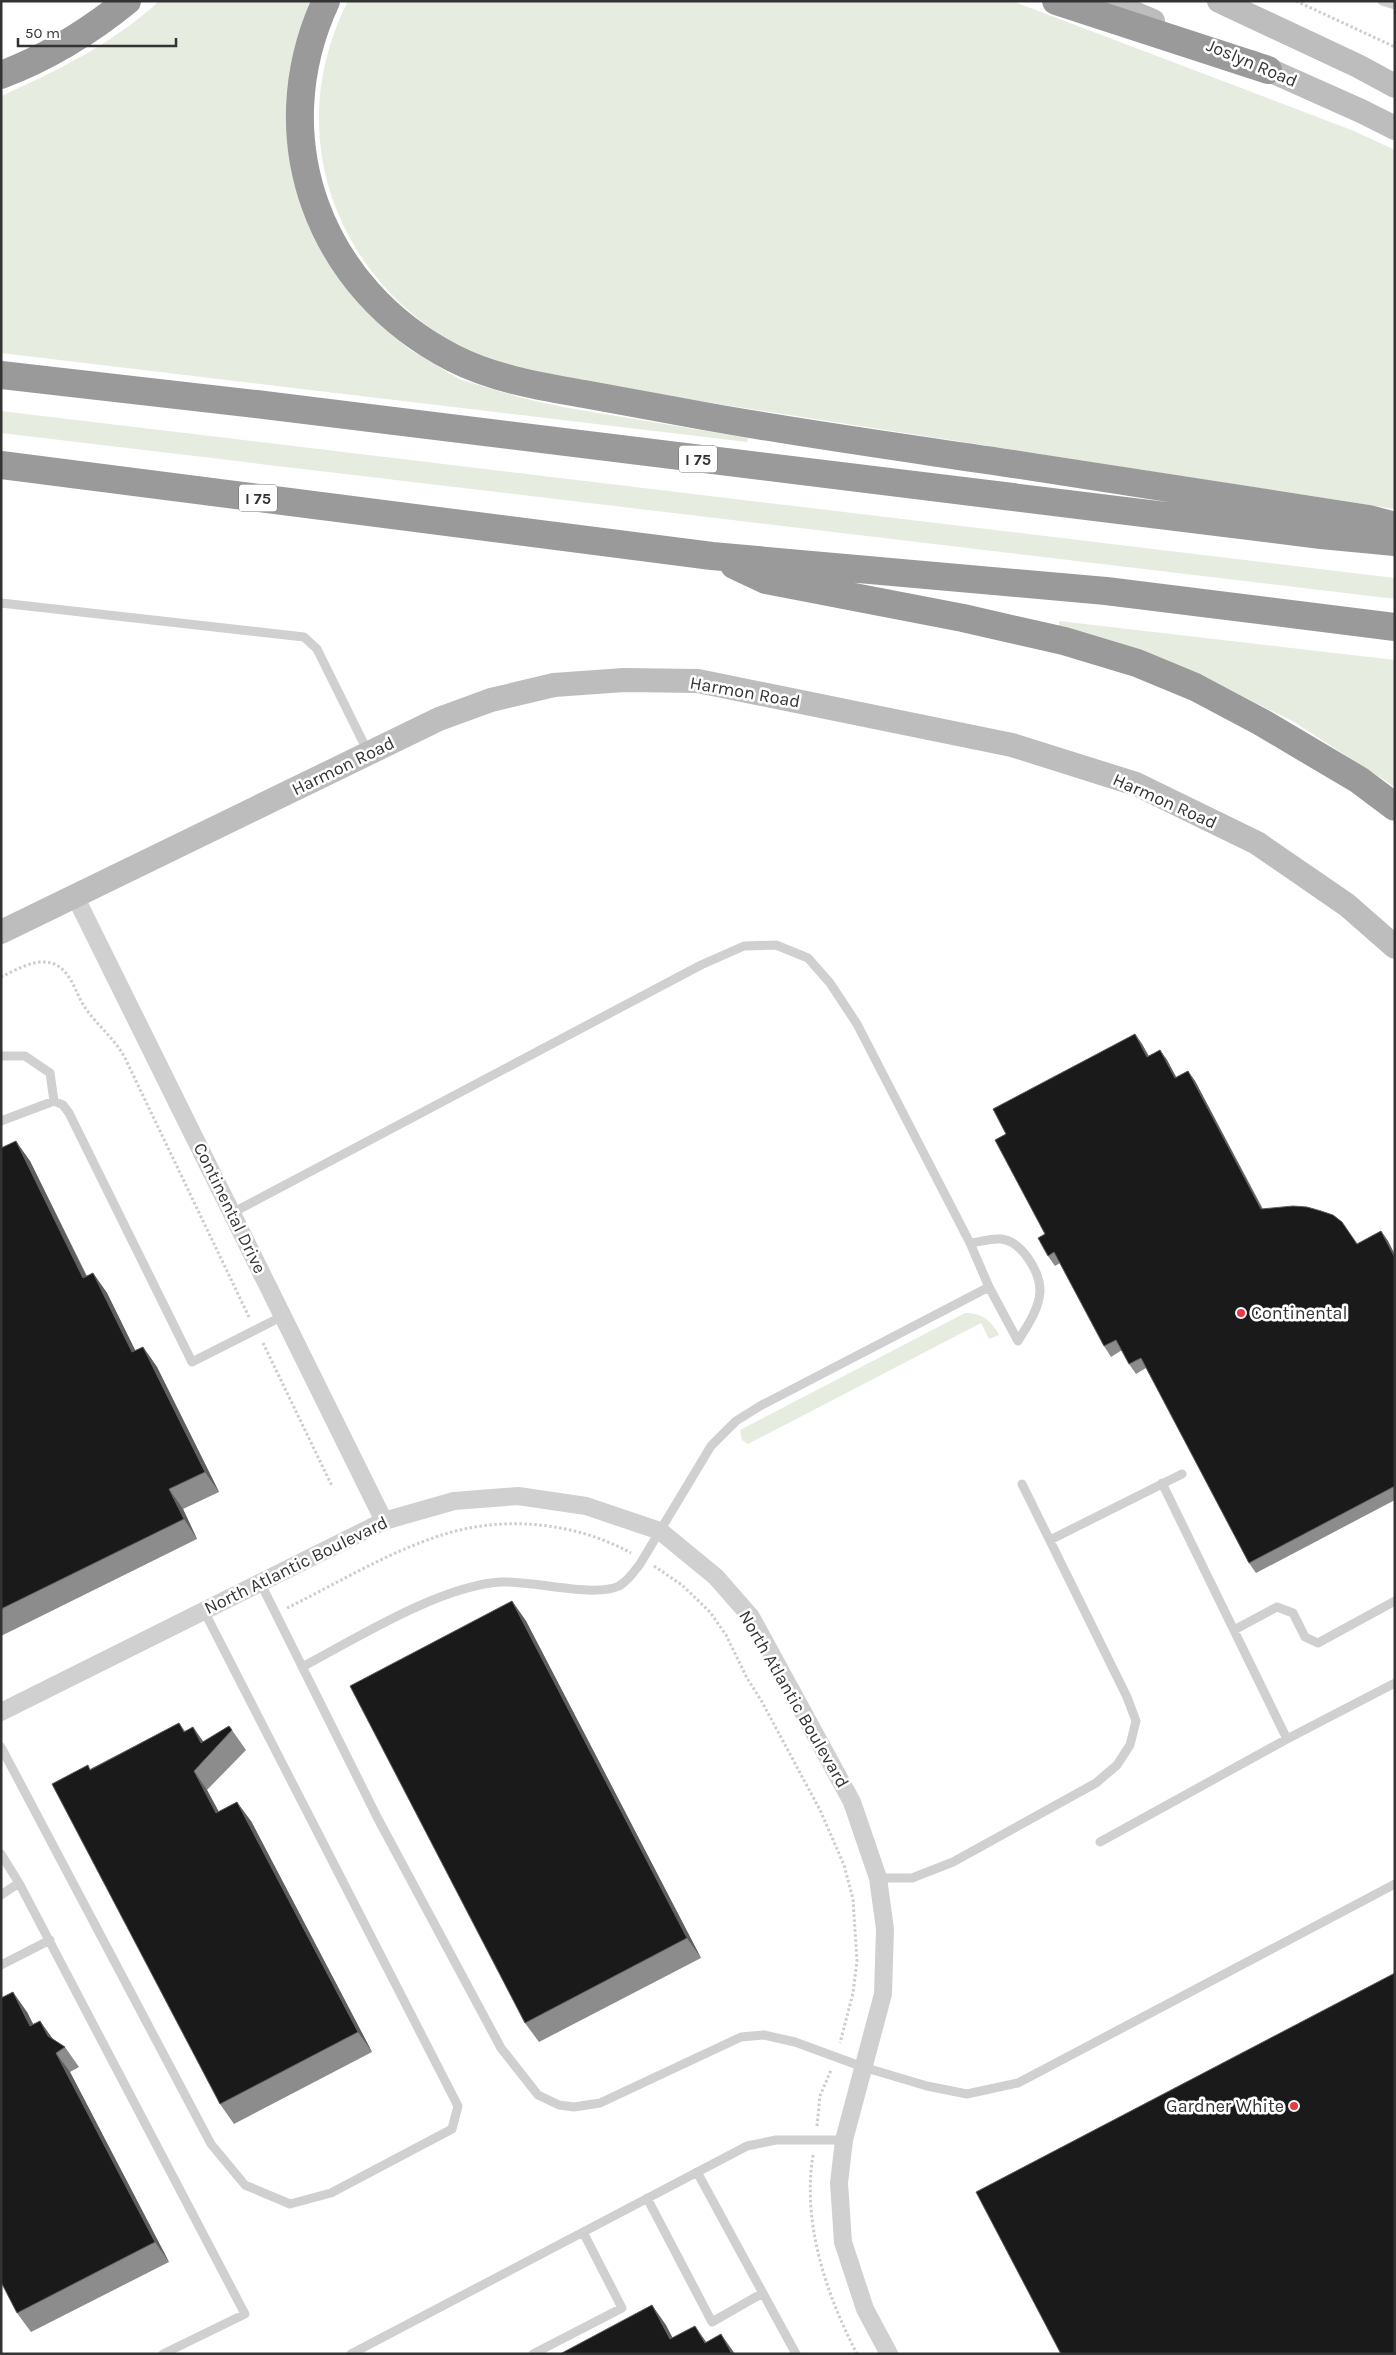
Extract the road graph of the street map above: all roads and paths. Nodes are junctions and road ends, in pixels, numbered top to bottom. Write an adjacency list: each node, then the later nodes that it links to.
1 (127, 1): 11 (highway)
2 (326, 1): 16 (highway)
3 (1056, 1): 10 (highway)
4 (1106, 1): 10 (street, Joslyn Road)
5 (1219, 1): 12 (street)
6 (1296, 1): 9 (path)
7 (1382, 1): 8 (lane)
8 (1395, 5)
9 (1395, 47)
10 (1268, 70): 13 (street, Joslyn Road)
11 (1, 75)
12 (1395, 86)
13 (1395, 128)
14 (1, 375): 17 (highway, I 75)
15 (1, 465): 18 (highway, I 75)
16 (1395, 526)
17 (1395, 542)
18 (712, 556): 20 (highway, I 75); 22 (highway)
19 (1, 603): 21 (lane)
20 (1395, 627)
21 (369, 753): 23 (street, Harmon Road); 25 (street, Harmon Road)
22 (1395, 806)
23 (75, 896): 24 (street, Harmon Road); 30 (street, Continental Drive)
24 (1, 932)
25 (1395, 947)
26 (1, 977): 34 (path)
27 (1, 1056): 28 (lane)
28 (54, 1101): 29 (lane); 34 (lane)
29 (1, 1121)
30 (232, 1213): 31 (lane); 33 (street, Continental Drive)
31 (970, 1243): 32 (lane); 32 (lane)
32 (989, 1287): 40 (lane)
33 (283, 1316): 34 (lane); 39 (street, Continental Drive)
34 (256, 1330): 38 (path)
35 (1182, 1474): 36 (lane)
36 (1162, 1483): 41 (lane); 47 (lane)
37 (1022, 1484): 41 (lane)
38 (332, 1486)
39 (384, 1521): 40 (street, North Atlantic Boulevard); 43 (street, North Atlantic Boulevard)
40 (660, 1531): 42 (lane); 55 (street, North Atlantic Boulevard)
41 (1050, 1540): 55 (lane)
42 (643, 1560): 46 (path); 48 (lane); 61 (path)
43 (260, 1582): 45 (street, North Atlantic Boulevard); 46 (lane)
44 (1395, 1601): 47 (lane)
45 (203, 1609): 50 (street, North Atlantic Boulevard); 52 (lane)
46 (275, 1613): 48 (lane)
47 (1234, 1630): 51 (lane)
48 (302, 1667): 61 (lane)
49 (1395, 1683): 51 (lane)
50 (1, 1712)
51 (1287, 1739): 53 (lane)
52 (1, 1747)
53 (1100, 1842)
54 (1, 1854): 56 (lane)
55 (878, 1878): 62 (street, North Atlantic Boulevard)
56 (20, 1883): 58 (lane); 59 (lane)
57 (1395, 1884): 62 (lane)
58 (1, 1895)
59 (50, 1940): 60 (lane); 69 (lane)
60 (1, 1965)
61 (835, 2056): 62 (lane); 63 (path)
62 (864, 2067): 64 (street, North Atlantic Boulevard)
63 (815, 2140): 64 (lane); 65 (lane); 73 (path)
64 (844, 2140): 74 (street, North Atlantic Boulevard)
65 (697, 2172): 66 (lane); 68 (lane)
66 (647, 2198): 67 (lane); 68 (lane)
67 (583, 2232): 70 (lane); 71 (lane)
68 (763, 2293): 72 (lane)
69 (163, 2354)
70 (351, 2354)
71 (533, 2354)
72 (796, 2354)
73 (857, 2354)
74 (889, 2354)

